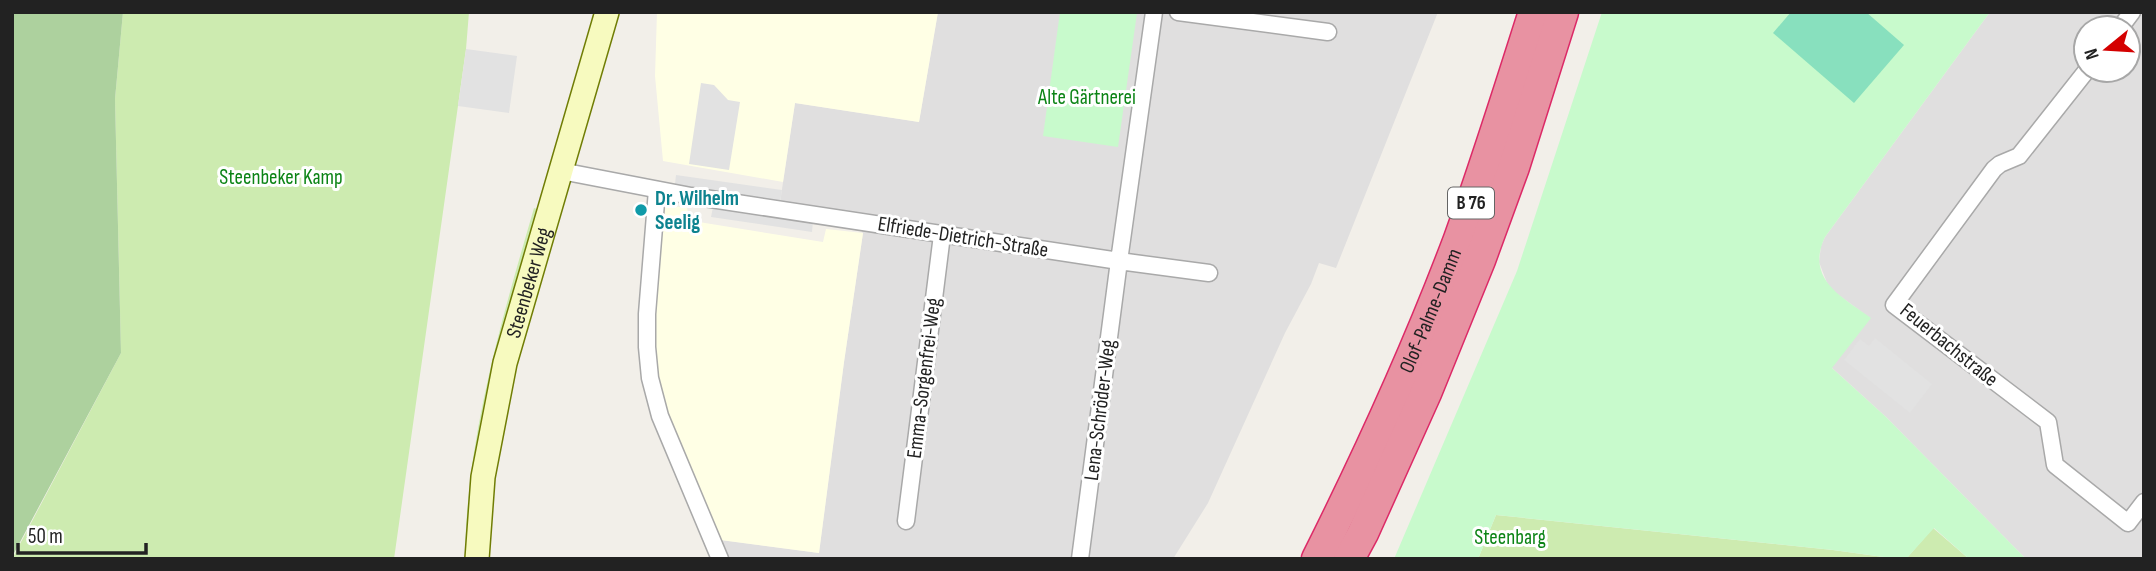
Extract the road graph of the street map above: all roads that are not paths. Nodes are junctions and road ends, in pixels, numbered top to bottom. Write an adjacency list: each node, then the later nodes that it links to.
1 (607, 12): 8 (main road, Steenbeker Weg)
2 (1154, 12): 11 (street)
3 (1178, 12): 6 (street)
4 (1534, 12): 18 (highway, Olof-Palme-Damm / B 76)
5 (1563, 12): 19 (highway, Olof-Palme-Damm / B 76)
6 (1328, 32)
7 (2076, 84): 13 (street, Feuerbachstraße)
8 (561, 171): 9 (street, Elfriede-Dietrich-Straße); 15 (main road, Steenbeker Weg)
9 (657, 190): 10 (street, Elfriede-Dietrich-Straße); 16 (street)
10 (942, 235): 11 (street, Elfriede-Dietrich-Straße); 14 (street, Emma-Sorgenfrei-Weg)
11 (1119, 261): 12 (street, Elfriede-Dietrich-Straße); 17 (street, Lena-Schröder-Weg)
12 (1209, 273)
13 (2144, 502)
14 (906, 521)
15 (477, 559)
16 (720, 559)
17 (1080, 559)
18 (1317, 559)
19 (1349, 559)

